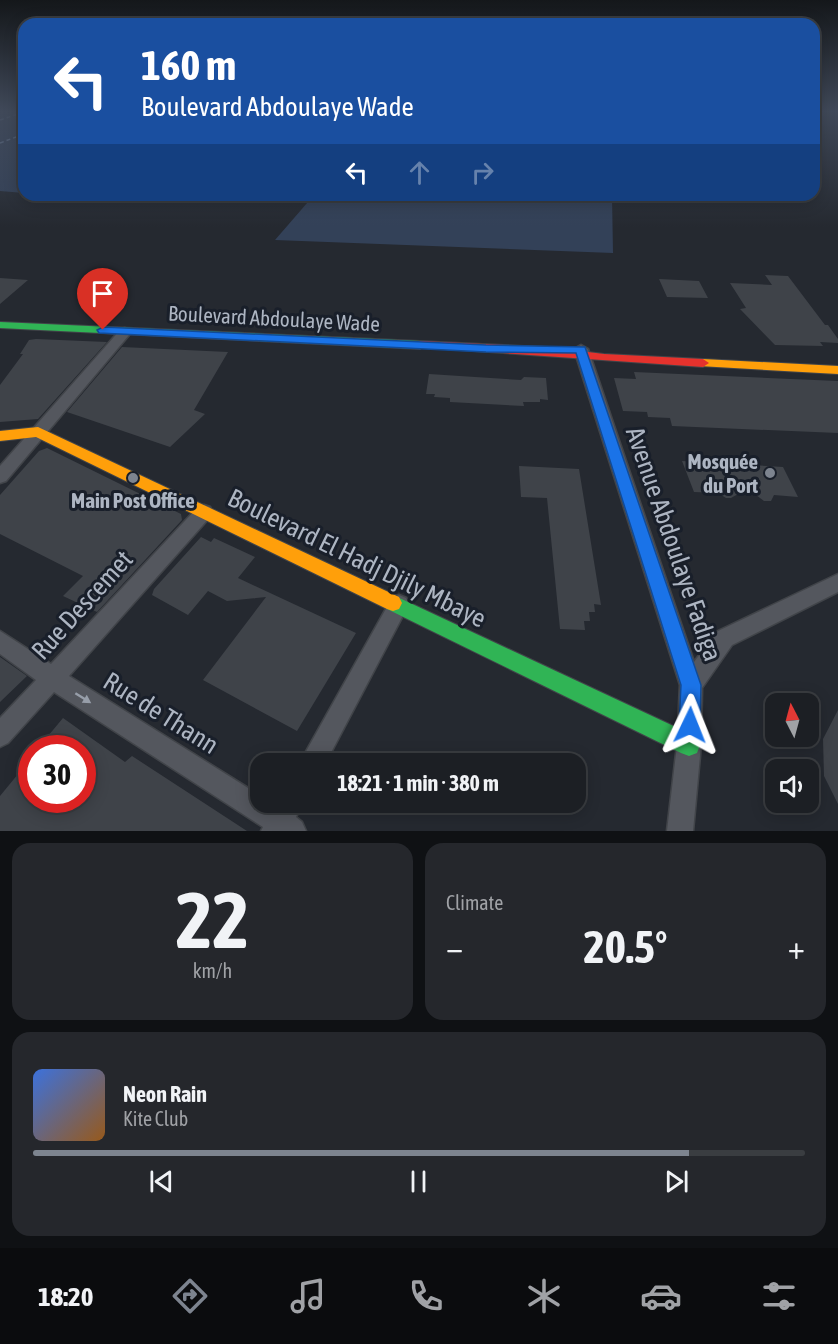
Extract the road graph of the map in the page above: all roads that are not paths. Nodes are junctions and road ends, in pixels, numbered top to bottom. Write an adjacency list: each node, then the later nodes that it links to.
1 (0, 325): 2 (street, Boulevard Abdoulaye Wade)
2 (125, 332): 3 (street, Boulevard Abdoulaye Wade); 6 (street)
3 (581, 352): 4 (street, Boulevard Abdoulaye Wade); 5 (street, Boulevard Abdoulaye Wade); 14 (street, Avenue Abdoulaye Fadiga)
4 (838, 359)
5 (838, 370)
6 (38, 432): 7 (street); 8 (street); 9 (street, Boulevard El Hadj Djily Mbaye)
7 (0, 436)
8 (0, 477)
9 (204, 512): 11 (street, Boulevard El Hadj Djily Mbaye); 13 (street, Rue Descemet)
10 (838, 583): 14 (street)
11 (399, 604): 16 (street, Boulevard El Hadj Djily Mbaye); 17 (street)
12 (0, 641): 13 (street, Rue de Thann)
13 (51, 678): 15 (street, Rue Descemet); 18 (street, Rue de Thann, one-way to 18)
14 (691, 685): 16 (street, Avenue Abdoulaye Fadiga)
15 (0, 735)
16 (689, 745): 19 (street, Avenue Abdoulaye Fadiga)
17 (317, 753)
18 (284, 822)
19 (680, 831)

